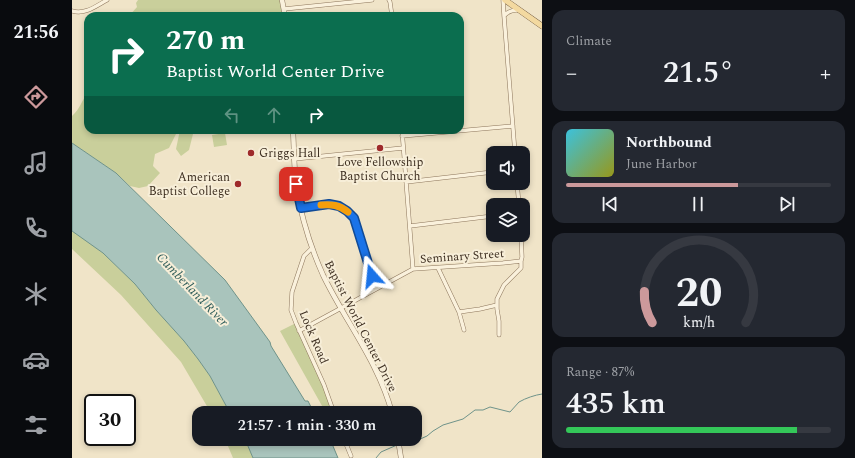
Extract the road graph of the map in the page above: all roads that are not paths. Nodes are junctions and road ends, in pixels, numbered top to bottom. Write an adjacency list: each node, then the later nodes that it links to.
1 (107, 0): 8 (street)
2 (282, 0): 6 (street)
3 (372, 0): 6 (street)
4 (388, 0): 10 (street)
5 (504, 0): 7 (main road); 11 (street)
6 (284, 8): 9 (street)
7 (518, 10): 11 (street); 12 (main road)
8 (72, 11)
9 (284, 12)
10 (391, 12)
11 (504, 16): 13 (street)
12 (542, 26)
13 (513, 126): 14 (street); 18 (street)
14 (464, 130)
15 (293, 134): 20 (street, Baptist World Center Drive)
16 (424, 134): 17 (street)
17 (402, 136): 19 (street)
18 (514, 146)
19 (403, 148): 20 (street); 22 (street)
20 (294, 159): 23 (street, Baptist World Center Drive)
21 (486, 173): 22 (street)
22 (406, 182): 25 (street)
23 (301, 208): 27 (street, Baptist World Center Drive); 31 (street)
24 (486, 217): 25 (street)
25 (410, 226): 30 (street)
26 (521, 242): 28 (street)
27 (312, 248): 33 (street, Baptist World Center Drive); 36 (street, Lock Road)
28 (520, 261): 29 (street, Seminary Street); 32 (street)
29 (438, 268): 30 (street, Seminary Street); 34 (street)
30 (414, 269): 31 (street, Seminary Street)
31 (376, 289): 33 (street, Seminary Street)
32 (497, 305): 34 (street); 37 (street)
33 (341, 308): 36 (street, Seminary Street); 39 (street, Baptist World Center Drive)
34 (459, 312): 35 (street)
35 (464, 330)
36 (299, 331): 38 (street, Lock Road)
37 (499, 335)
38 (332, 406)
39 (390, 406)
40 (347, 446): 42 (street)
41 (399, 446): 43 (street)
42 (351, 456)
43 (401, 458)

